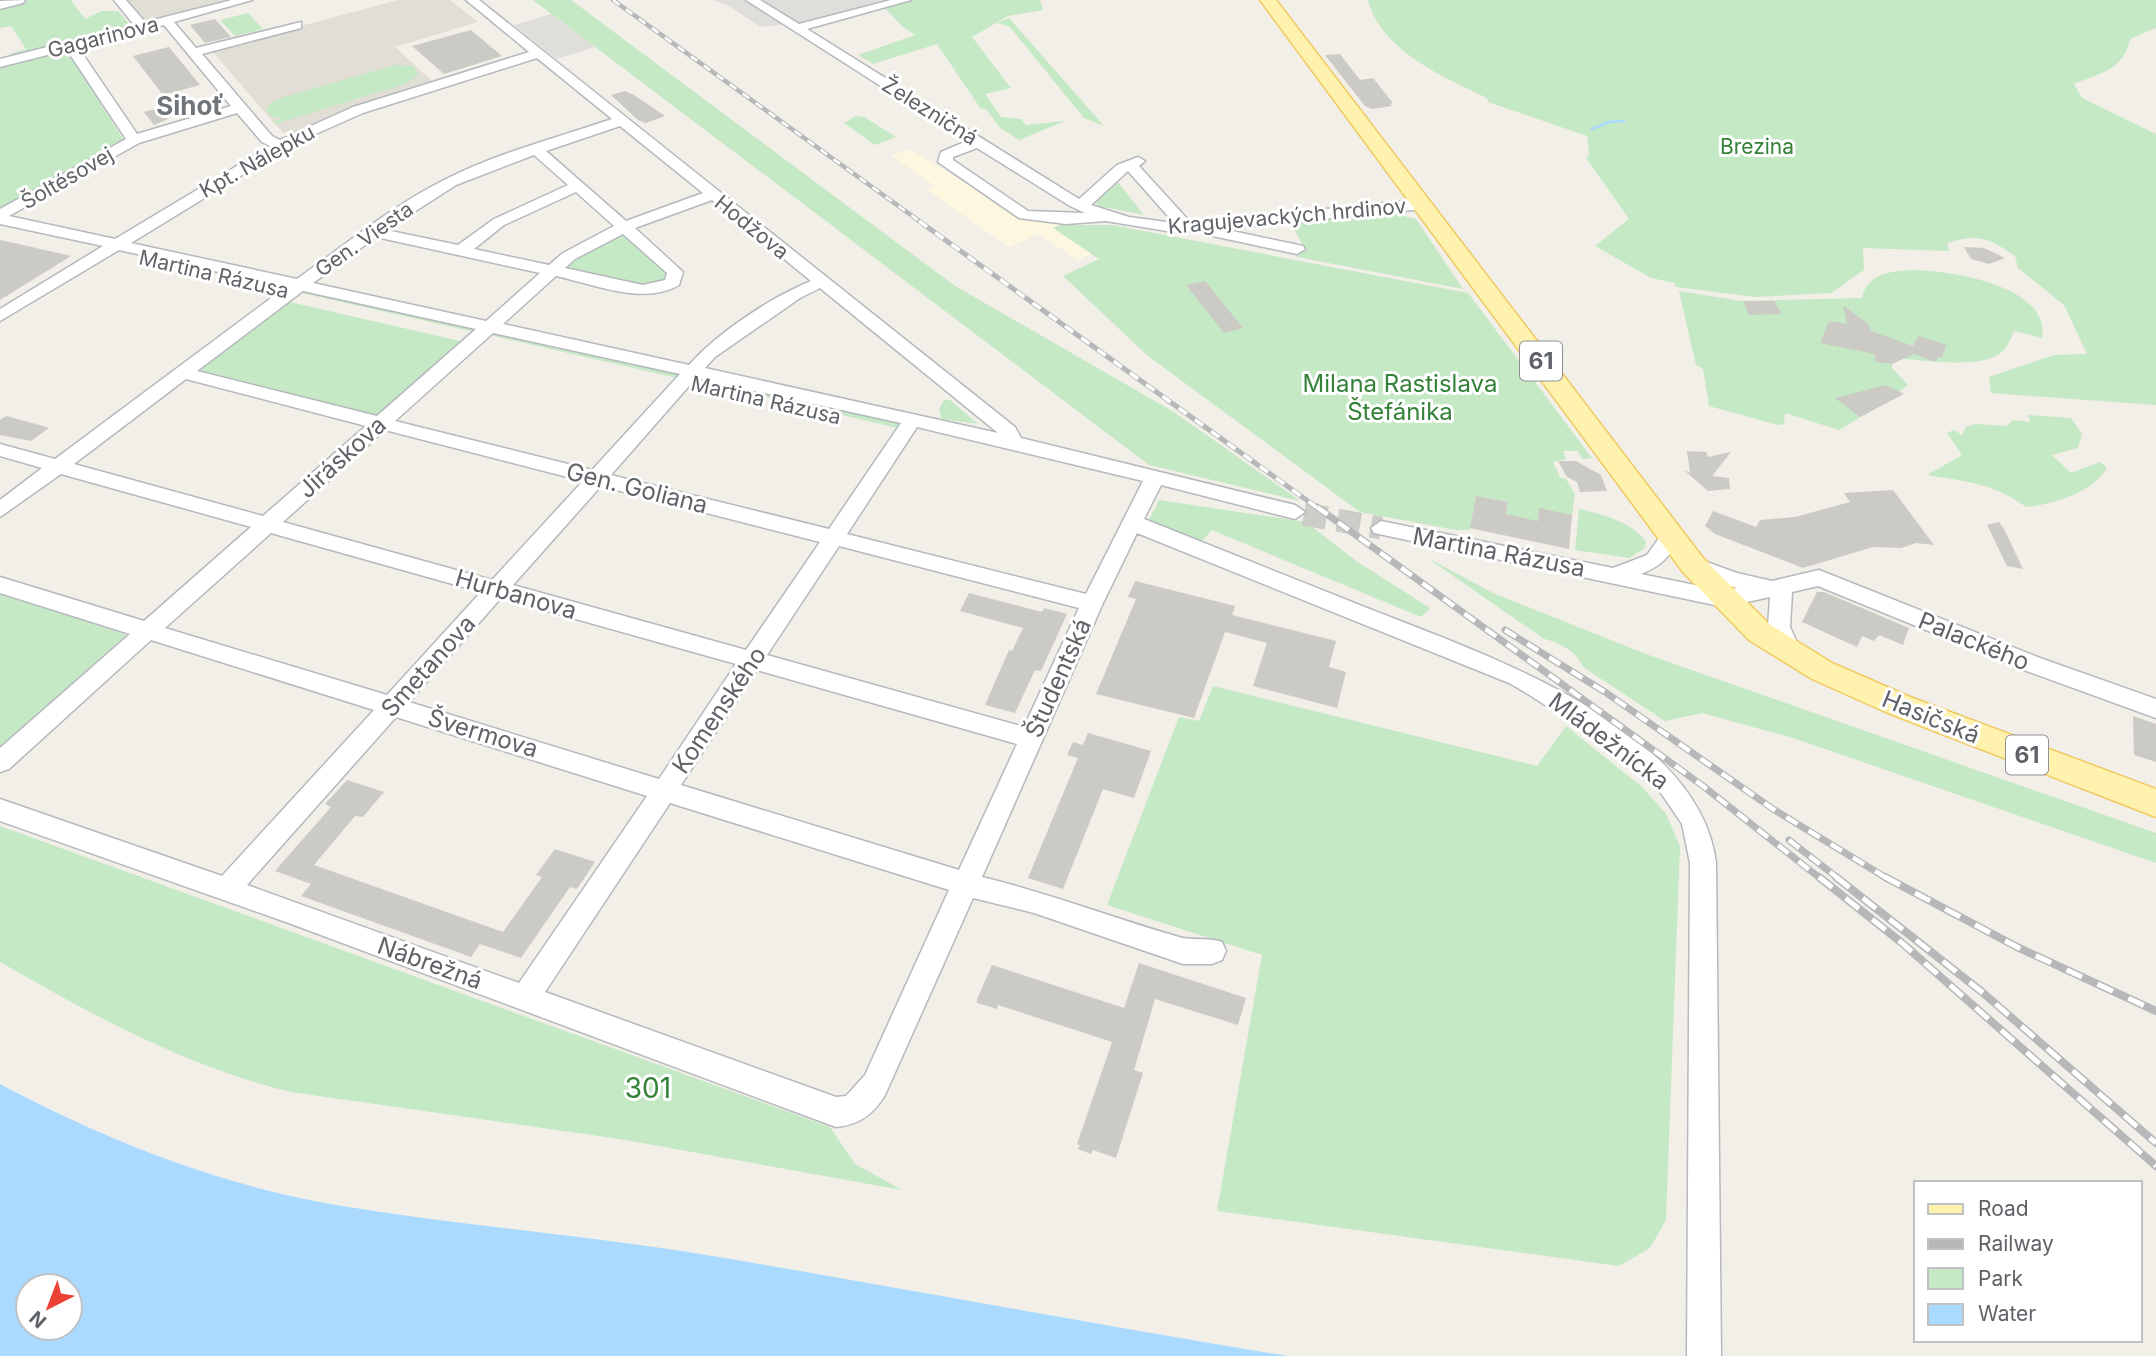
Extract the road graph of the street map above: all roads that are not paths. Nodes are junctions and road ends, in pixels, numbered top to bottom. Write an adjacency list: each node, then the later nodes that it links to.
1 (19, 0): 8 (street)
2 (120, 0): 12 (street)
3 (246, 0): 10 (street, Gagarinova)
4 (471, 0): 9 (street, Hodžova)
5 (752, 0): 14 (street, Železničná)
6 (905, 0): 14 (street)
7 (1268, 0): 27 (main road, 61)
8 (0, 5)
9 (494, 18): 13 (street); 17 (street, Hodžova)
10 (166, 20): 12 (street, Gagarinova); 16 (street)
11 (297, 25): 16 (street)
12 (142, 26): 15 (street, Gagarinova)
13 (481, 26)
14 (798, 28): 22 (street, Železničná)
15 (70, 45): 18 (street, Gagarinova); 21 (street, Šoltésovej)
16 (194, 52): 19 (street)
17 (524, 54): 20 (street, Hodžova); 23 (street, Kpt. Nálepku)
18 (0, 63)
19 (241, 107): 21 (street, Šoltésovej); 23 (street)
20 (621, 121): 24 (street, Gen. Viesta); 26 (street, Hodžova)
21 (134, 140): 29 (street, Šoltésovej)
22 (978, 142): 28 (street, Železničná); 30 (street, Kragujevackých hrdinov)
23 (279, 145): 34 (street, Kpt. Nálepku)
24 (536, 149): 25 (street); 33 (street, Gen. Viesta)
25 (577, 186): 31 (street); 36 (street)
26 (712, 195): 31 (street, Jiráskova); 38 (street, Hodžova)
27 (1423, 204): 32 (street, Kragujevackých hrdinov); 57 (main road, 61)
28 (1081, 206): 30 (street, Železničná); 32 (street)
29 (0, 217): 34 (street, Martina Rázusa)
30 (1109, 217): 32 (street, Kragujevackých hrdinov)
31 (624, 227): 37 (street, Jiráskova); 37 (street)
32 (1191, 228): 35 (street)
33 (373, 232): 36 (street); 39 (street, Gen. Viesta)
34 (113, 245): 39 (street, Martina Rázusa); 40 (street, Kpt. Nálepku)
35 (1297, 249)
36 (461, 250): 37 (street)
37 (552, 270): 41 (street, Jiráskova)
38 (821, 282): 43 (street, Smetanova); 46 (street, Hodžova)
39 (296, 288): 41 (street, Martina Rázusa); 42 (street, Gen. Viesta)
40 (0, 316)
41 (484, 330): 43 (street, Martina Rázusa); 44 (street, Jiráskova)
42 (181, 373): 44 (street, Gen. Goliana); 49 (street, Gen. Viesta)
43 (688, 377): 45 (street, Martina Rázusa); 50 (street, Smetanova)
44 (380, 423): 50 (street, Gen. Goliana); 55 (street, Jiráskova)
45 (909, 426): 46 (street, Martina Rázusa); 48 (street, Martina Rázusa); 58 (street, Komenského)
46 (1013, 442): 48 (street, Hodžova); 51 (street, Martina Rázusa)
47 (0, 450): 49 (street, Hurbanova)
48 (1025, 459): 51 (street, Martina Rázusa)
49 (58, 466): 52 (street, Gen. Viesta); 55 (street, Hurbanova)
50 (596, 478): 58 (street, Gen. Goliana); 63 (street, Smetanova)
51 (1152, 482): 53 (street, Martina Rázusa); 54 (street, Študentská)
52 (0, 510)
53 (1300, 513)
54 (1131, 522): 65 (street, Študentská); 81 (street, Mládežnícka)
55 (266, 525): 63 (street, Hurbanova); 66 (street, Jiráskova)
56 (1381, 528): 60 (street, Martina Rázusa)
57 (1671, 536): 59 (main road, 61); 60 (street, Martina Rázusa)
58 (835, 538): 65 (street, Gen. Goliana); 68 (street, Komenského)
59 (1693, 565): 61 (street, Palackého); 64 (main road, 61)
60 (1618, 575): 64 (street, Martina Rázusa)
61 (1794, 584): 64 (street); 67 (street); 70 (street, Palackého)
62 (0, 585): 66 (street, Švermova)
63 (497, 589): 68 (street, Hurbanova); 69 (street, Smetanova)
64 (1724, 599): 67 (main road, Hasičská / 61)
65 (1092, 603): 71 (street, Študentská)
66 (148, 631): 69 (street, Švermova); 72 (street, Jiráskova)
67 (1791, 654): 74 (main road, Hasičská / 61)
68 (752, 660): 71 (street, Hurbanova); 73 (street, Komenského)
69 (392, 705): 73 (street, Švermova); 77 (street, Smetanova)
70 (2156, 709)
71 (1031, 738): 76 (street, Študentská)
72 (0, 762)
73 (665, 789): 76 (street, Švermova); 79 (street, Komenského)
74 (2156, 803)
75 (0, 810): 77 (street, Nábrežná)
76 (965, 882): 78 (street); 80 (street, Študentská)
77 (226, 890): 79 (street, Nábrežná)
78 (1212, 951)
79 (525, 998): 80 (street, Nábrežná)
80 (858, 1107)
81 (1704, 1356)

